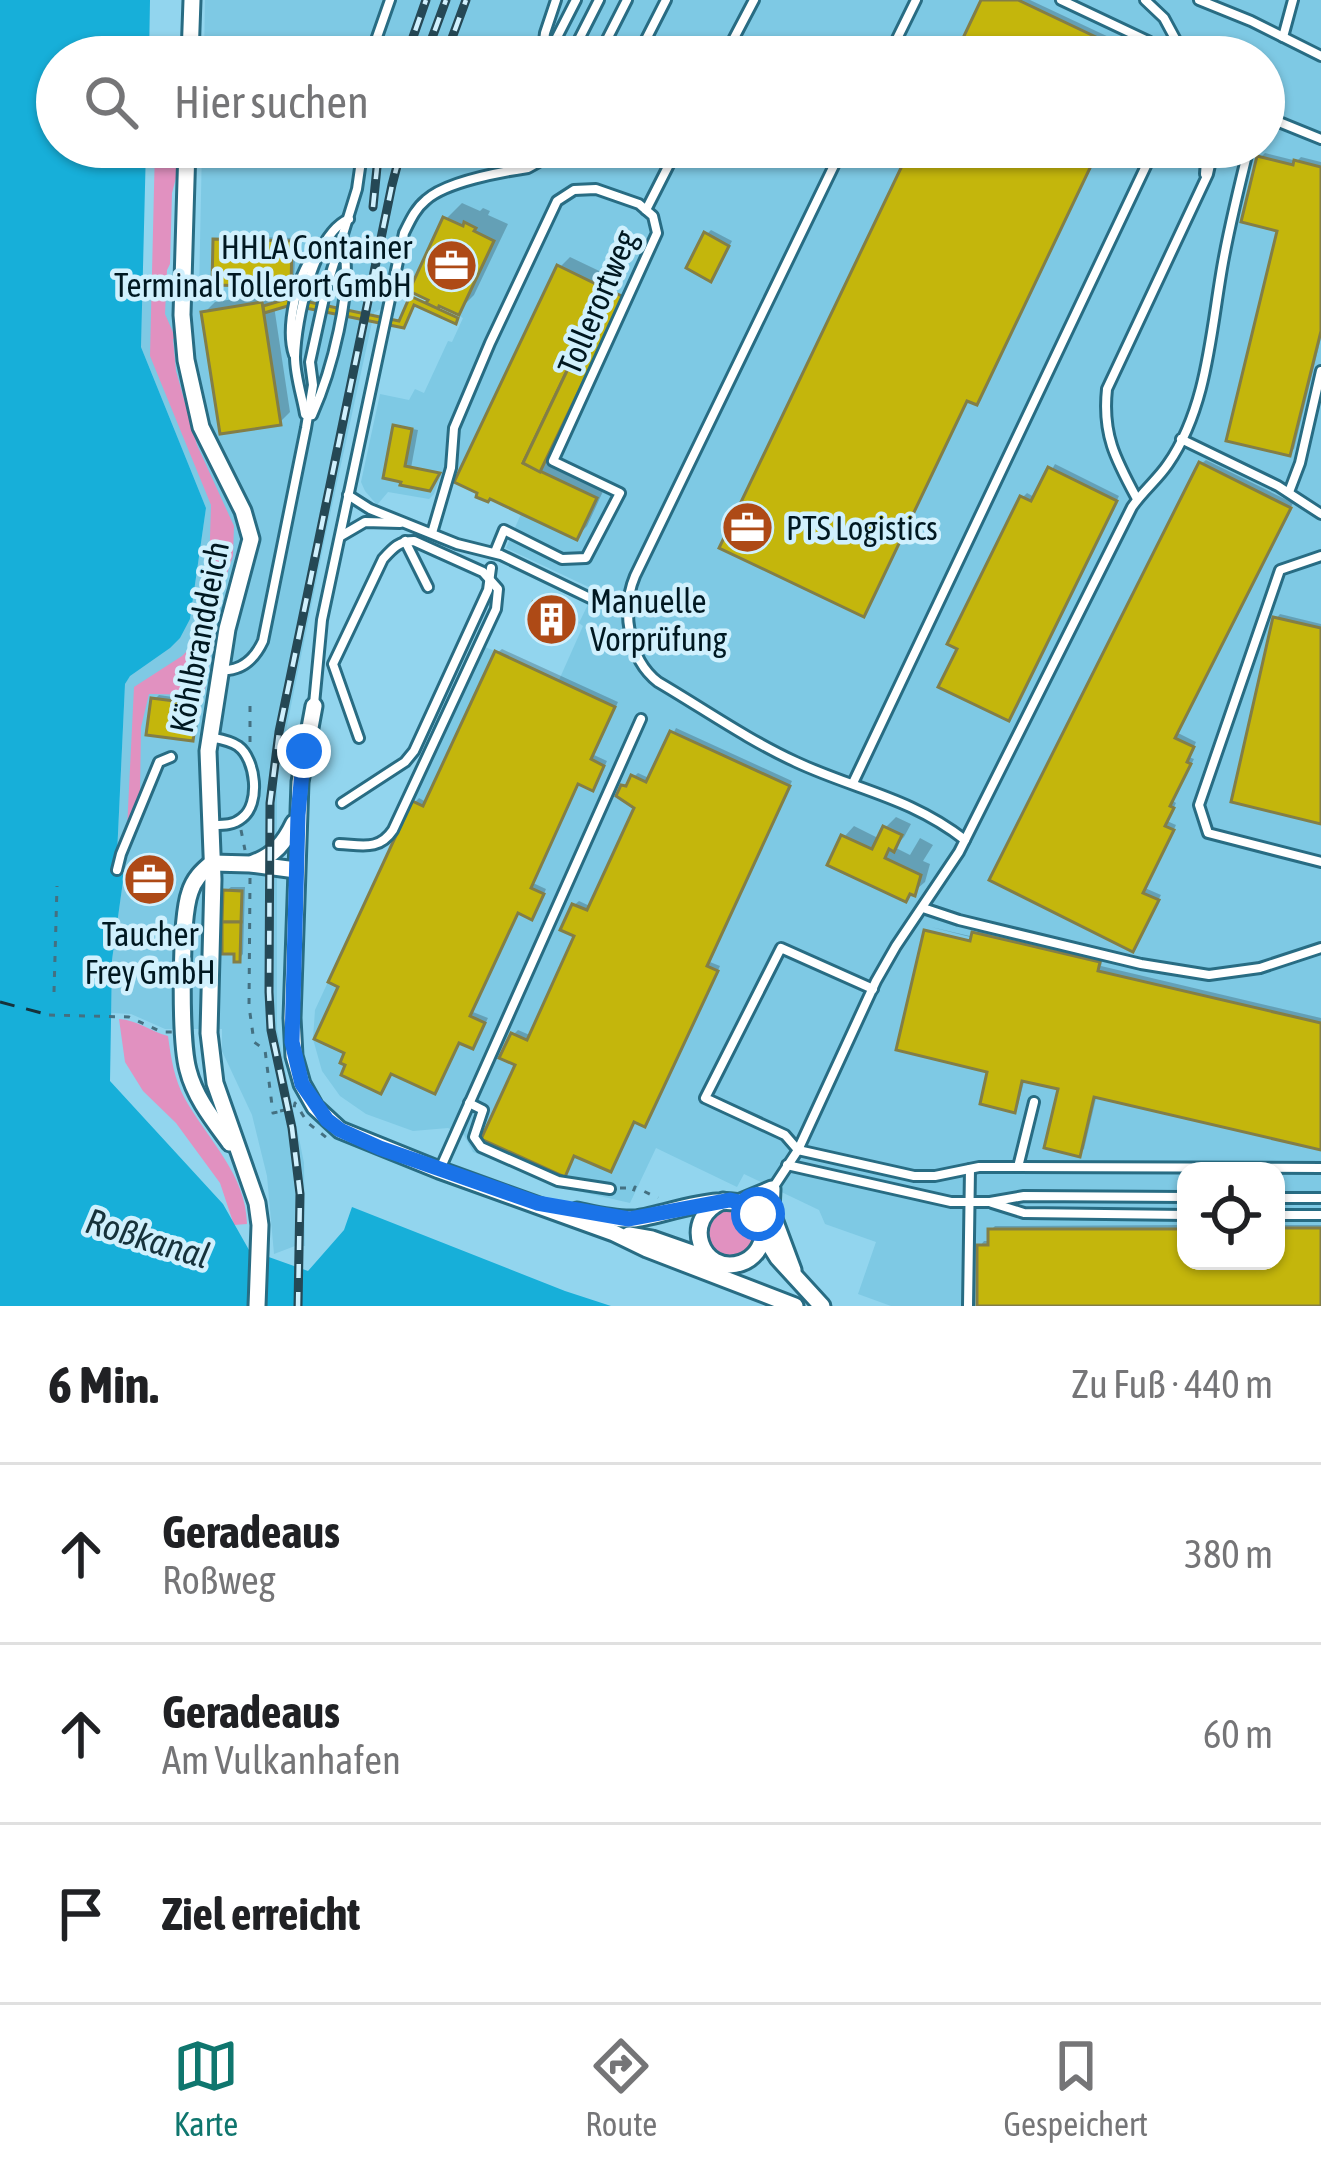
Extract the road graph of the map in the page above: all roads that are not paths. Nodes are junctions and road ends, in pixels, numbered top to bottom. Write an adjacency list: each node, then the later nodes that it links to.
1 (192, 0): 14 (street)
2 (390, 0): 15 (lane)
3 (556, 0): 16 (lane)
4 (576, 0): 17 (lane)
5 (598, 0): 18 (lane)
6 (627, 0): 19 (lane)
7 (665, 0): 20 (lane)
8 (754, 0): 21 (lane)
9 (916, 0): 22 (lane)
10 (1060, 0): 23 (lane)
11 (1145, 0): 24 (lane)
12 (1199, 0): 25 (lane)
13 (1293, 0): 26 (lane)
14 (191, 36)
15 (377, 36)
16 (545, 36)
17 (558, 36)
18 (580, 36)
19 (609, 36)
20 (647, 36)
21 (735, 36)
22 (898, 36)
23 (1137, 36)
24 (1175, 36)
25 (1281, 36)
26 (1283, 36)
27 (1285, 38): 28 (lane)
28 (1321, 56)
29 (1285, 124): 30 (lane)
30 (1321, 139)
31 (187, 168): 59 (street, Köhlbranddeich)
32 (360, 168): 41 (lane)
33 (522, 168): 39 (lane)
34 (667, 168): 40 (lane)
35 (833, 168): 65 (lane)
36 (1145, 168): 65 (lane)
37 (1206, 168): 48 (lane)
38 (1245, 168): 45 (lane)
39 (516, 170): 47 (lane)
40 (646, 210): 51 (lane, Tollerortweg); 54 (lane, Tollerortweg)
41 (349, 219): 42 (lane); 44 (lane)
42 (343, 241): 44 (lane); 44 (lane)
43 (1321, 371): 46 (lane)
44 (306, 428): 59 (lane)
45 (1180, 440): 46 (lane); 48 (lane)
46 (1289, 492): 49 (lane)
47 (348, 495): 50 (lane); 52 (lane)
48 (1137, 499): 69 (lane)
49 (1321, 514)
50 (407, 524): 51 (lane); 52 (lane)
51 (432, 533): 54 (lane)
52 (339, 537): 60 (lane)
53 (405, 541): 56 (lane); 57 (lane); 63 (lane)
54 (494, 552): 58 (lane)
55 (1321, 556): 71 (lane)
56 (491, 573): 66 (lane); 70 (lane)
57 (428, 587)
58 (590, 598)
59 (220, 670): 62 (street, Köhlbranddeich)
60 (314, 706): 67 (street)
61 (641, 719): 80 (lane)
62 (209, 737): 68 (street, Köhlbranddeich); 68 (lane)
63 (359, 738)
64 (171, 757): 74 (lane)
65 (853, 783): 69 (lane)
66 (341, 803)
67 (298, 815): 73 (street); 75 (street)
68 (212, 825): 72 (street, Köhlbranddeich)
69 (964, 840): 76 (lane)
70 (339, 844)
71 (1321, 862)
72 (212, 863): 73 (street); 82 (street, Köhlbranddeich); 82 (street, Köhlbranddeich)
73 (248, 864): 75 (street)
74 (117, 870)
75 (296, 870): 87 (street)
76 (923, 908): 77 (lane); 78 (lane)
77 (1321, 948)
78 (873, 988): 81 (lane); 81 (lane)
79 (1034, 1102): 84 (lane)
80 (469, 1103): 87 (lane); 88 (lane)
81 (799, 1150): 83 (lane); 86 (lane)
82 (246, 1165): 106 (street, Köhlbranddeich)
83 (787, 1165): 89 (lane); 95 (lane)
84 (1018, 1167): 85 (lane); 86 (lane)
85 (1321, 1168)
86 (970, 1169): 95 (lane)
87 (440, 1170): 97 (street)
88 (610, 1189)
89 (772, 1189): 94 (street); 98 (street)
90 (1177, 1197): 96 (lane)
91 (1285, 1198): 92 (lane)
92 (1321, 1198)
93 (723, 1201): 94 (street); 97 (street); 104 (street)
94 (741, 1202): 103 (street)
95 (970, 1202): 96 (lane); 109 (lane)
96 (990, 1202): 99 (lane)
97 (537, 1203): 102 (street)
98 (771, 1211): 103 (street); 105 (street)
99 (1177, 1215)
100 (1285, 1215): 101 (lane)
101 (1321, 1215)
102 (614, 1233): 104 (street); 107 (street)
103 (763, 1233): 104 (street); 105 (street)
104 (719, 1262): 107 (street)
105 (796, 1278): 108 (street)
106 (257, 1306)
107 (799, 1306)
108 (823, 1306)
109 (968, 1306)

